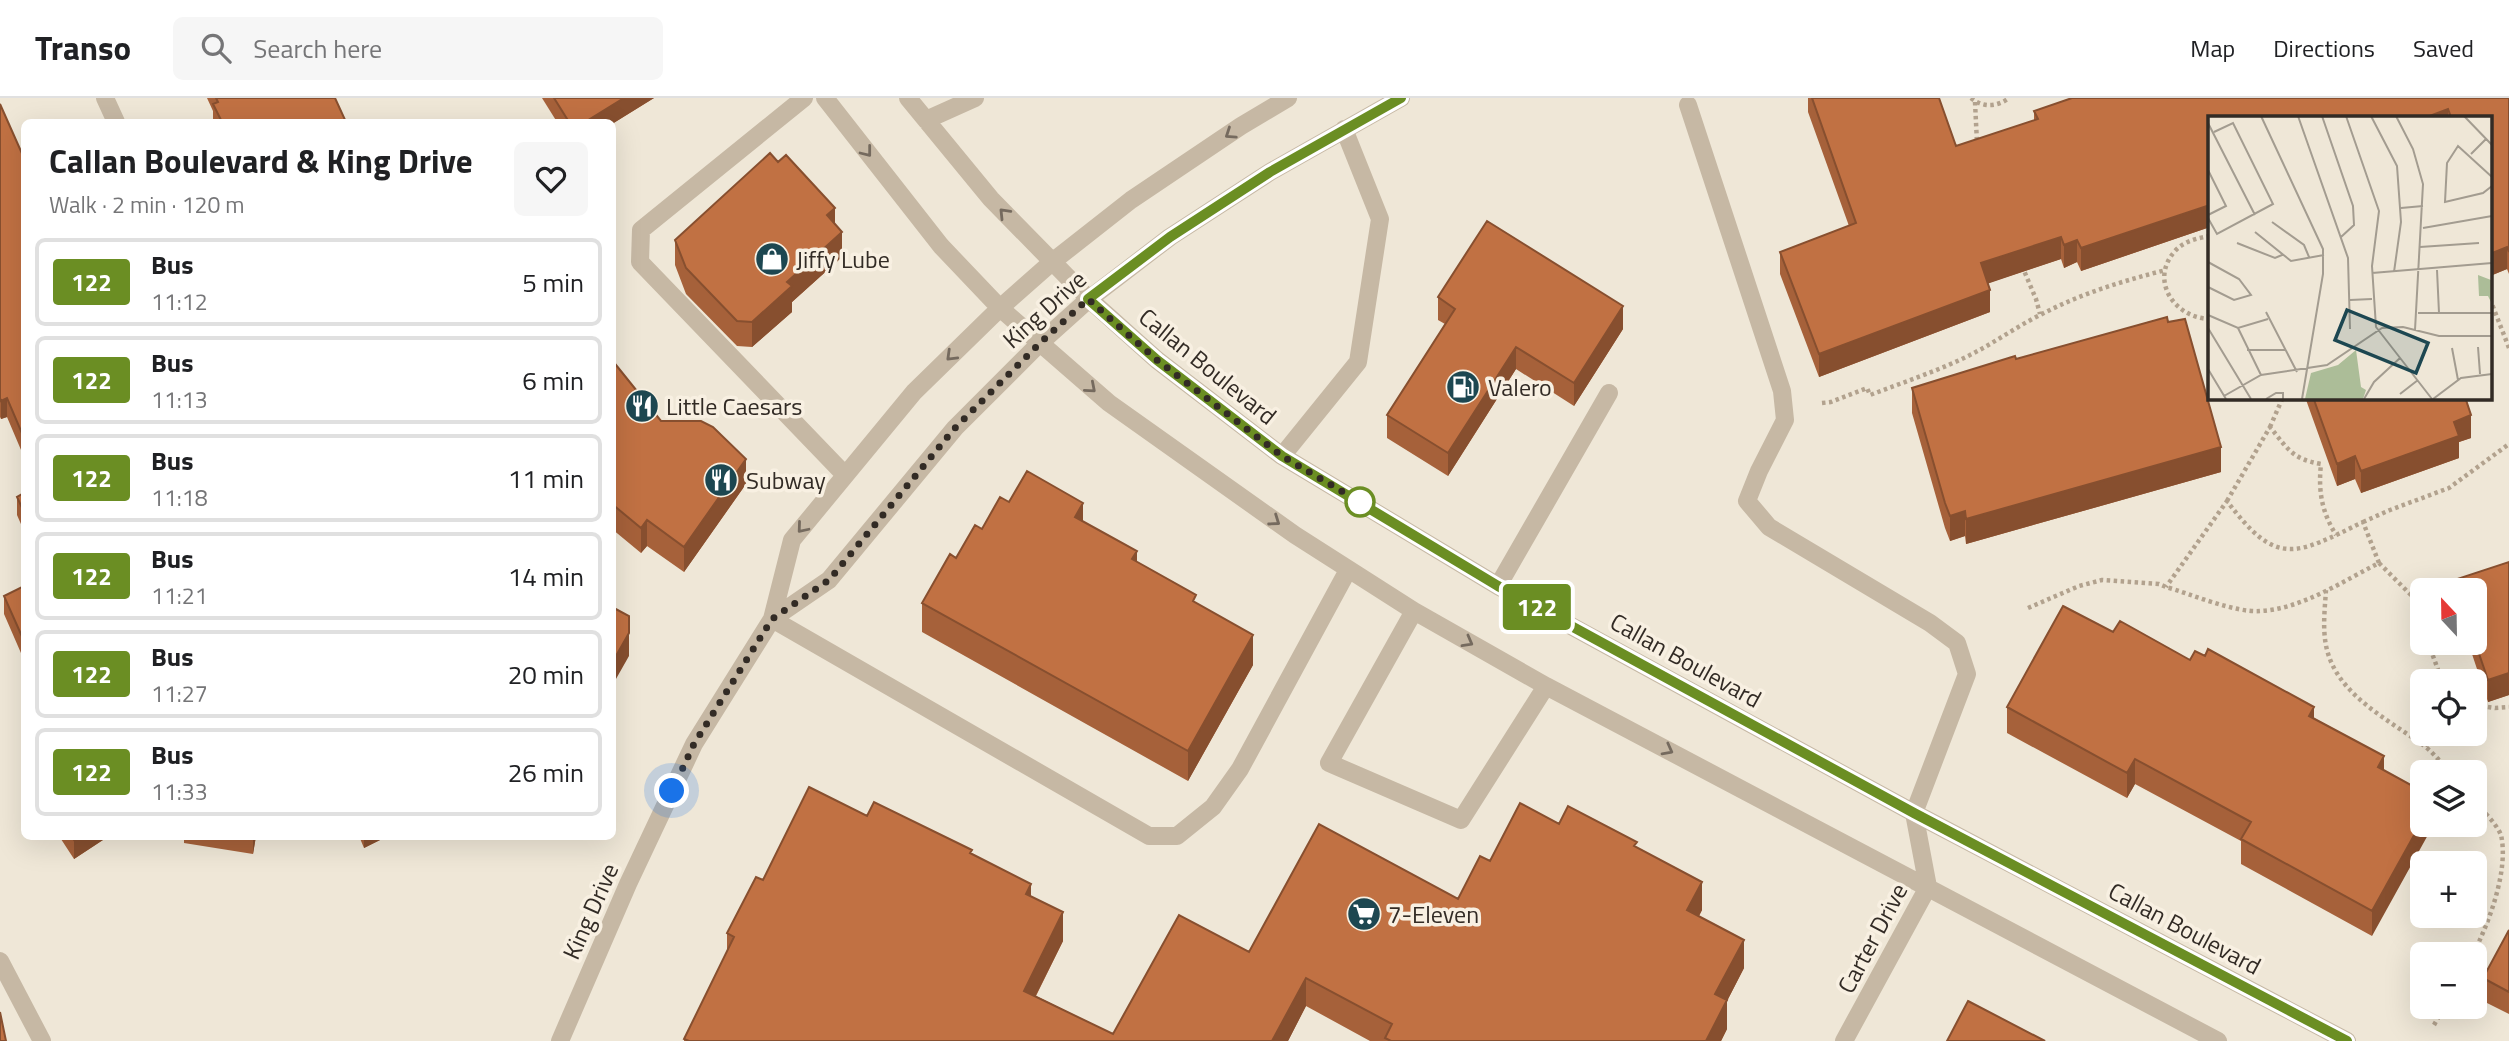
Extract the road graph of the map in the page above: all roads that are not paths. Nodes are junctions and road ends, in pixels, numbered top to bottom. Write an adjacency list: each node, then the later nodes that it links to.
1 (105, 98): 9 (street)
2 (804, 98): 18 (street)
3 (825, 98): 14 (street, one-way to 14)
4 (908, 98): 10 (street, Callan Boulevard)
5 (975, 98): 10 (street)
6 (1288, 98): 12 (street, King Drive, one-way to 12)
7 (1401, 98): 11 (street, King Drive)
8 (1688, 105): 24 (street)
9 (115, 119)
10 (926, 120): 12 (street, Callan Boulevard, one-way to 10)
11 (1344, 129): 13 (street, King Drive); 17 (street)
12 (1052, 262): 13 (street, Callan Boulevard); 14 (street, King Drive)
13 (1088, 299): 15 (street, King Drive); 17 (street, Callan Boulevard)
14 (1000, 308): 15 (street); 18 (street, King Drive, one-way to 18)
15 (1040, 343): 19 (street, one-way to 19); 22 (street, King Drive)
16 (1609, 393): 20 (street)
17 (1282, 456): 20 (street, Callan Boulevard)
18 (845, 475): 22 (street, King Drive, one-way to 22)
19 (1348, 570): 21 (street); 22 (street)
20 (1498, 586): 24 (street, Callan Boulevard)
21 (1414, 611): 23 (street, one-way to 23); 23 (street)
22 (772, 619): 28 (street, King Drive)
23 (1546, 686): 25 (street, one-way to 25)
24 (1914, 813): 25 (street, Carter Drive); 31 (street, Callan Boulevard)
25 (1928, 887): 29 (street, Carter Drive); 30 (street)
26 (0, 961): 27 (street)
27 (43, 1041)
28 (560, 1041)
29 (1844, 1041)
30 (2218, 1041)
31 (2347, 1041)

